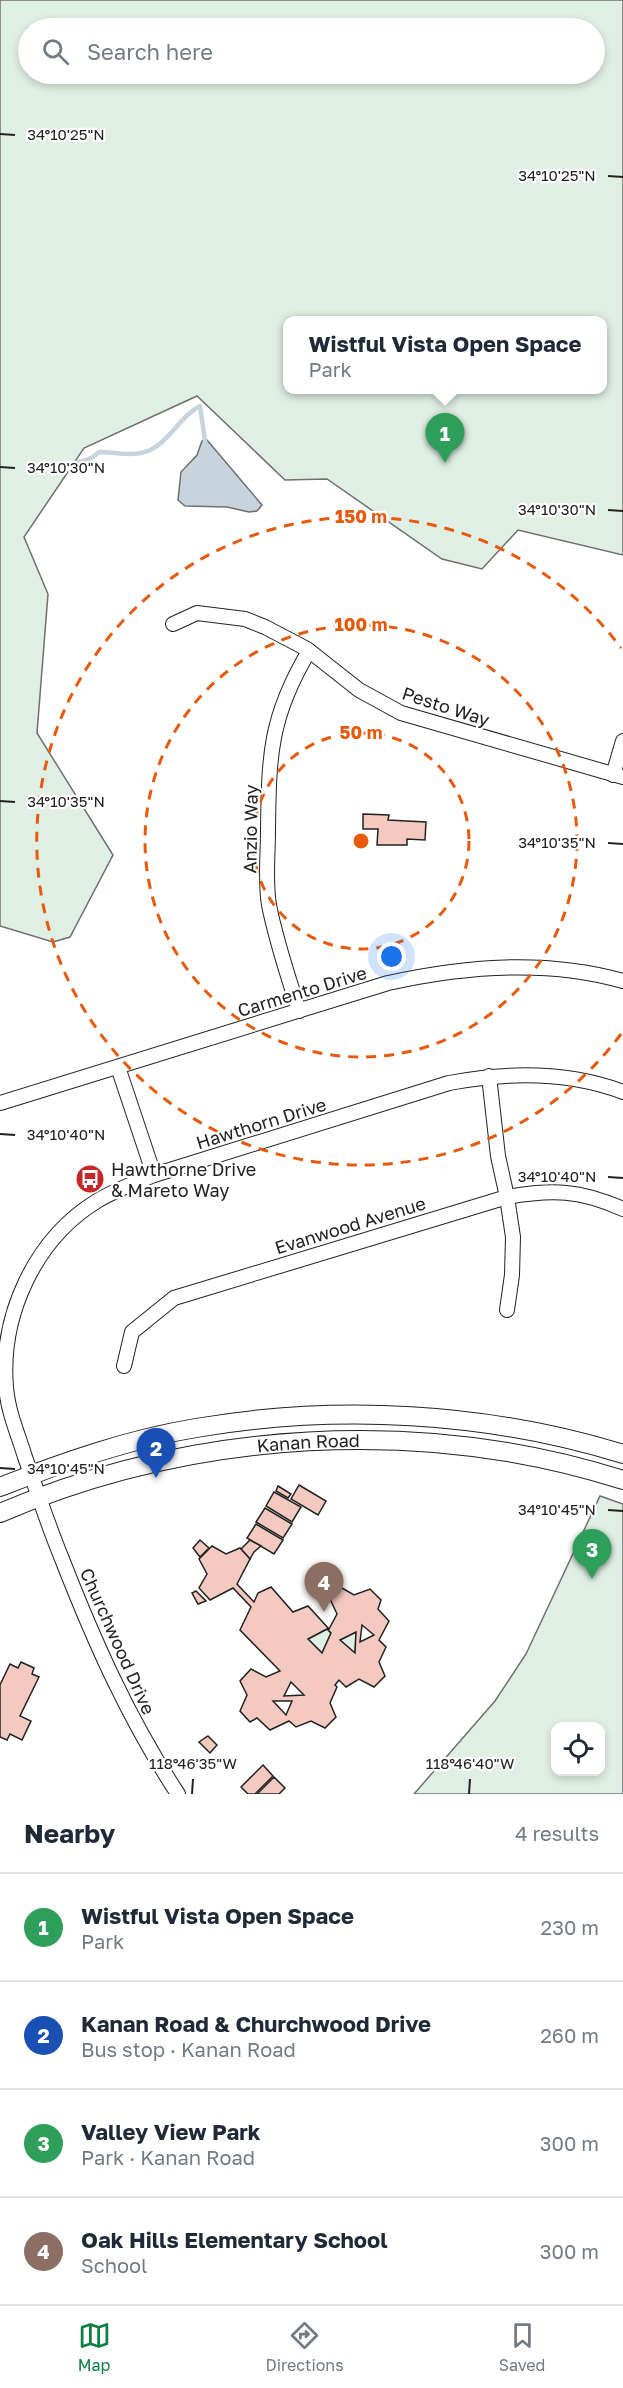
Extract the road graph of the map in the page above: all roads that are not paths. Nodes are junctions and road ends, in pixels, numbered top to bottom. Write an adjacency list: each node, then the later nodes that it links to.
1 (173, 624): 2 (street, Pesto Way)
2 (309, 651): 4 (street, Pesto Way); 6 (street, Anzio Way)
3 (623, 741): 4 (street)
4 (618, 776)
5 (623, 981): 6 (street, Carmento Drive)
6 (299, 1011): 7 (street, Carmento Drive)
7 (118, 1067): 10 (street, Carmento Drive); 11 (street)
8 (489, 1076): 9 (street, Hawthorn Drive); 11 (street, Hawthorn Drive); 12 (street)
9 (623, 1092)
10 (0, 1103)
11 (154, 1175): 17 (street, Hawthorn Drive)
12 (507, 1197): 13 (street, Evanwood Avenue); 14 (street); 15 (street, Evanwood Avenue)
13 (623, 1209)
14 (507, 1310)
15 (124, 1366)
16 (623, 1454): 17 (main road, Kanan Road)
17 (30, 1475): 19 (main road, Kanan Road); 20 (street, Hawthorn Drive)
18 (623, 1480): 20 (main road, Kanan Road)
19 (0, 1487)
20 (38, 1497): 21 (main road, Kanan Road); 22 (street, Churchwood Drive)
21 (0, 1513)
22 (178, 1794)

